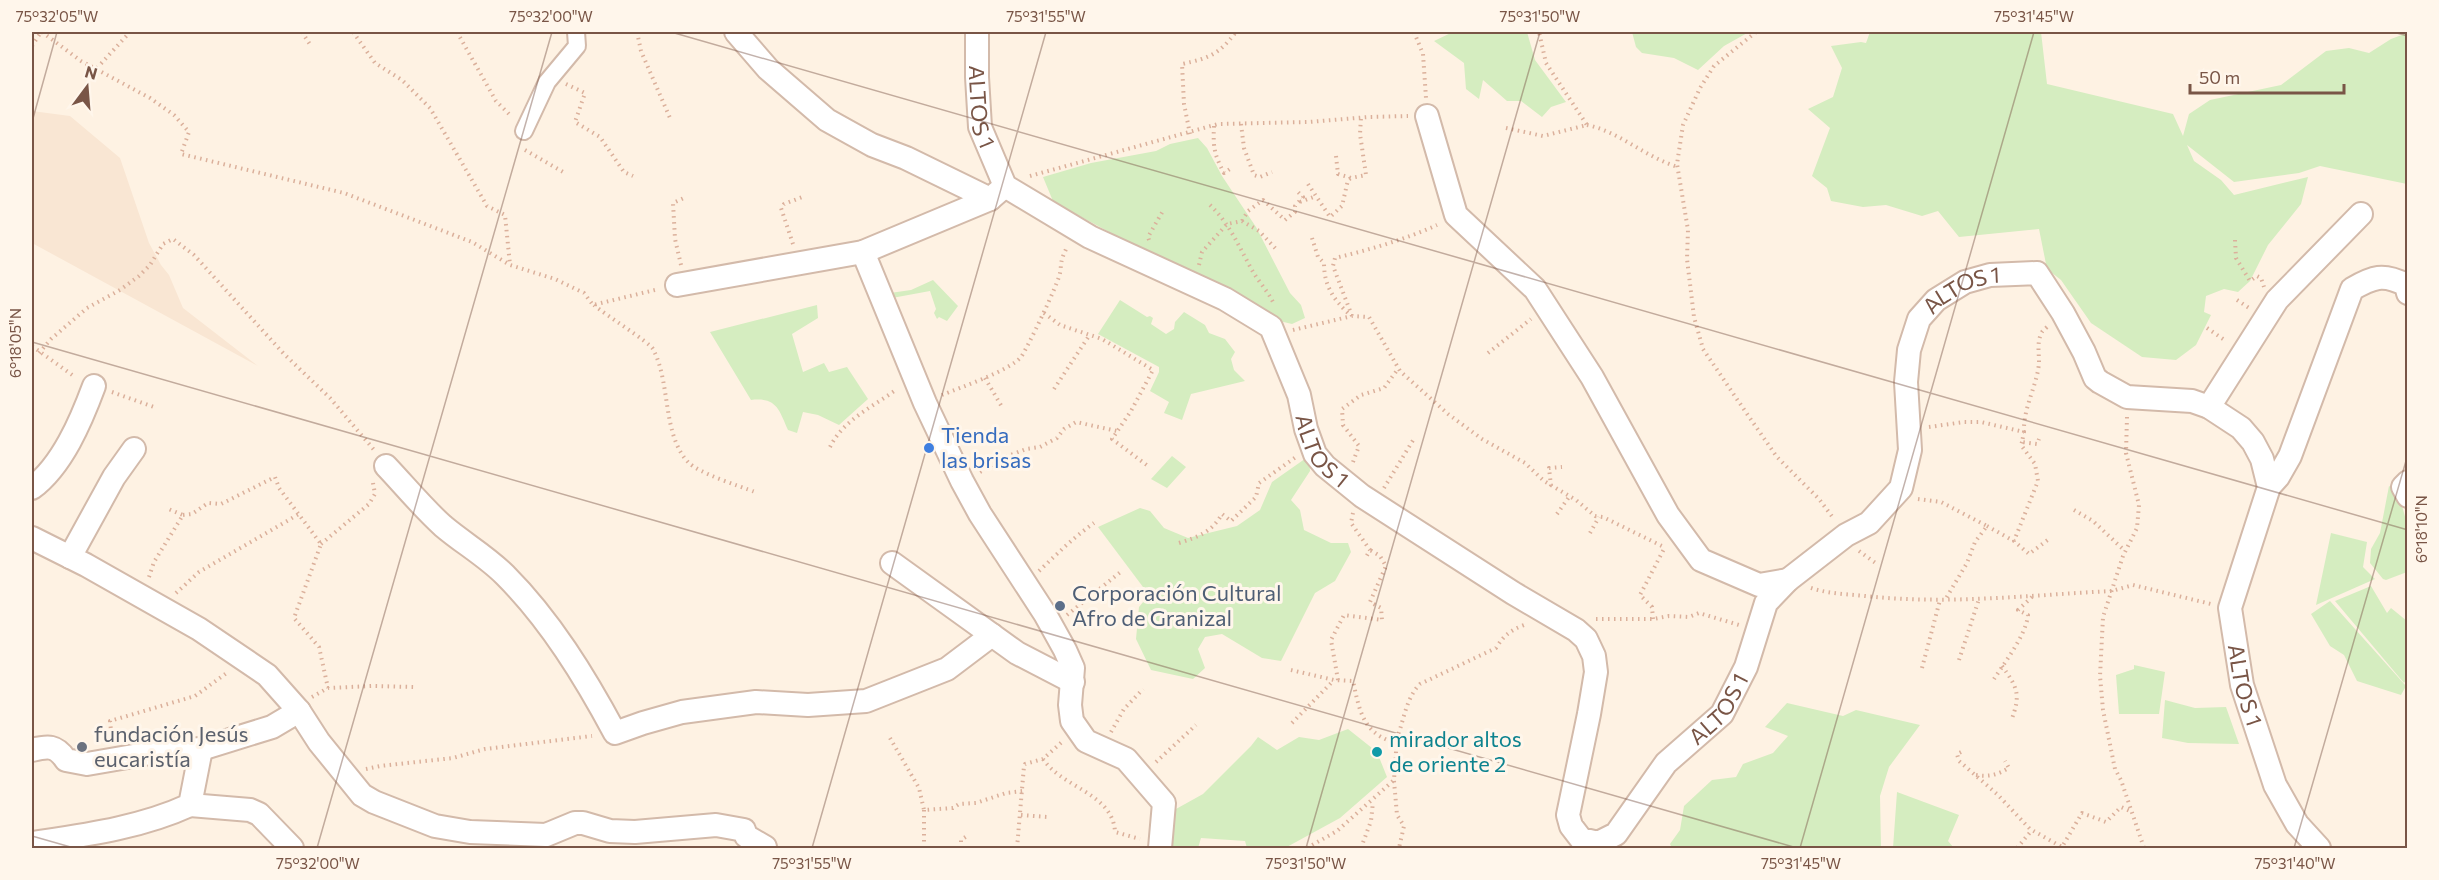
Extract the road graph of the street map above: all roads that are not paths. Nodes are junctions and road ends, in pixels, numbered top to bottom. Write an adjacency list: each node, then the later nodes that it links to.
1 (576, 32): 5 (street)
2 (736, 32): 6 (street)
3 (977, 32): 6 (street, ALTOS 1)
4 (1427, 116): 22 (street)
5 (523, 129)
6 (997, 193): 8 (street); 32 (street, ALTOS 1)
7 (2361, 214): 12 (street)
8 (863, 252): 9 (street); 24 (street)
9 (679, 285)
10 (2408, 293): 16 (street)
11 (94, 386): 17 (street)
12 (2209, 407): 16 (street, ALTOS 1); 22 (street, ALTOS 1)
13 (134, 449): 20 (street)
14 (386, 466): 23 (street)
15 (2408, 482): 18 (street)
16 (2269, 487): 35 (street, ALTOS 1)
17 (32, 489)
18 (2408, 496)
19 (32, 538): 20 (street)
20 (70, 556): 25 (street)
21 (892, 563): 23 (street)
22 (1788, 580): 32 (street, ALTOS 1)
23 (992, 635): 24 (street)
24 (1073, 682): 31 (street)
25 (299, 711): 26 (street); 29 (street)
26 (201, 749): 27 (street); 28 (street)
27 (32, 750)
28 (190, 805): 30 (street); 34 (street)
29 (504, 841): 33 (street)
30 (32, 843)
31 (1160, 844)
32 (1581, 844)
33 (765, 847)
34 (292, 849)
35 (2319, 849)

